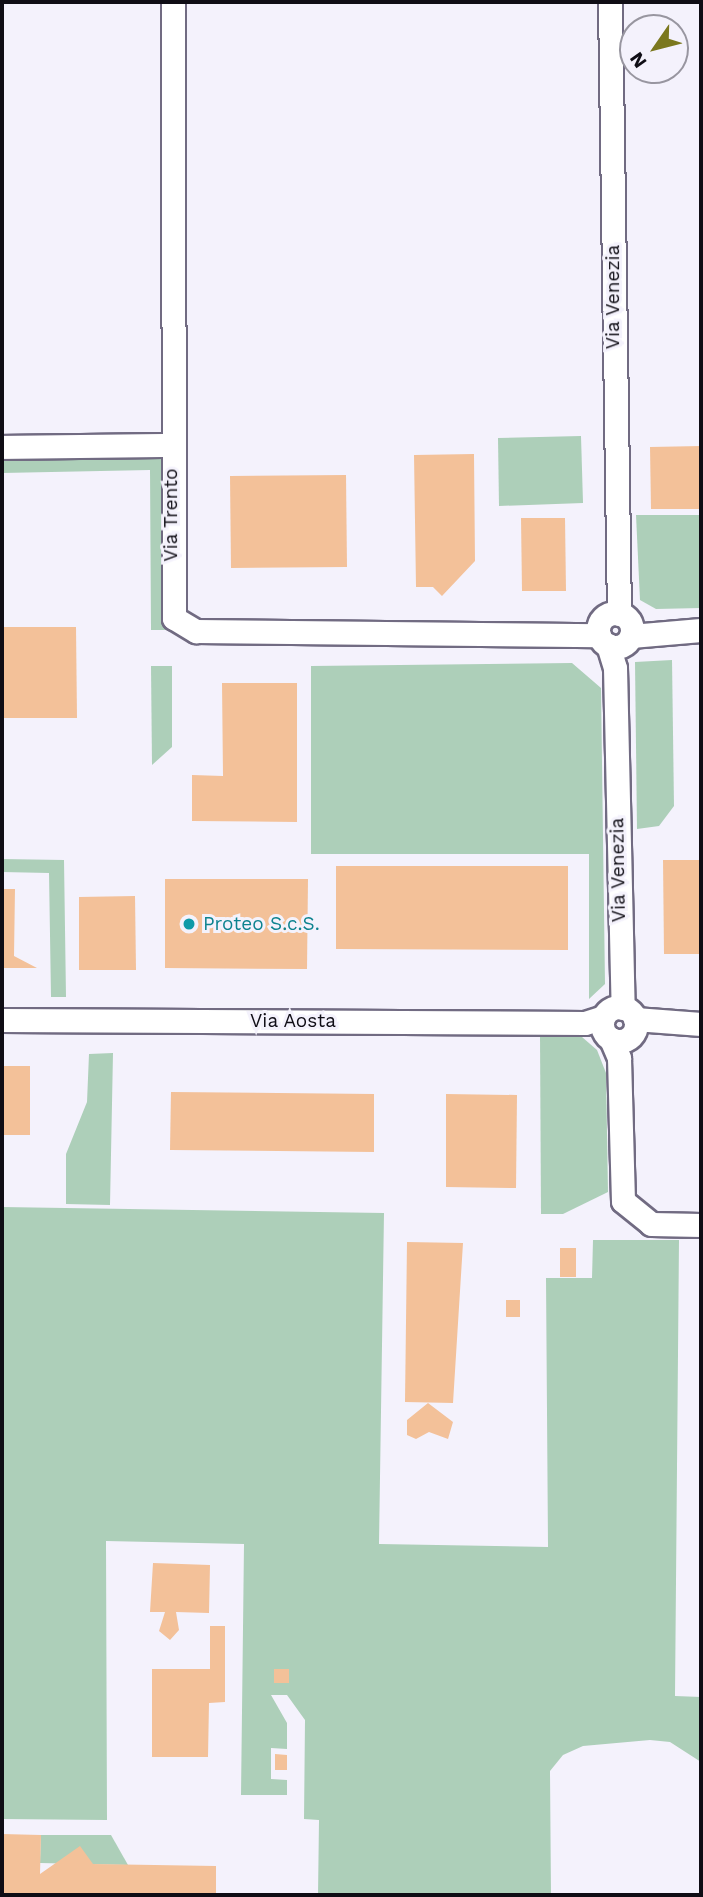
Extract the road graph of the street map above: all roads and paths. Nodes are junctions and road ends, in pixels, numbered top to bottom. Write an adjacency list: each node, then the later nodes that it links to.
1 (173, 2): 3 (street, Via Trento)
2 (610, 2): 5 (street, Via Venezia)
3 (171, 445): 4 (street); 5 (street, Via Trento)
4 (2, 447)
5 (615, 627): 6 (street, Via Trento); 8 (street, Via Venezia)
6 (701, 630)
7 (2, 1020): 8 (street, Via Aosta)
8 (619, 1023): 9 (street, Via Aosta); 10 (street, Via Venezia)
9 (701, 1024)
10 (701, 1224)

